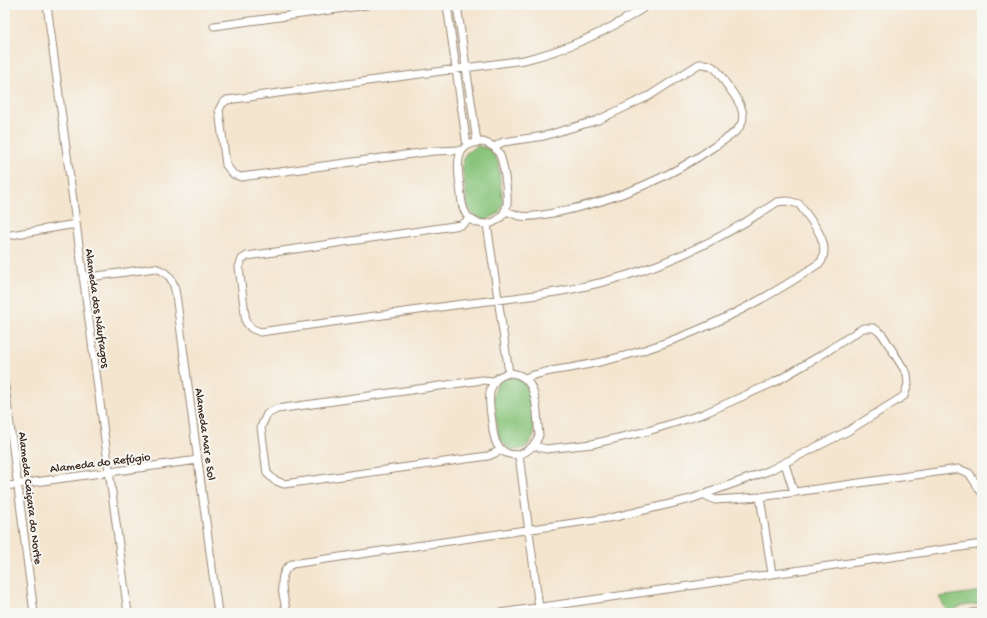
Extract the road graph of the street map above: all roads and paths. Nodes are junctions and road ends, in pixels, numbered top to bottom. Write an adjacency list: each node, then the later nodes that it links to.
1 (47, 5): 14 (street, Alameda dos Náufragos)
2 (367, 5): 6 (street)
3 (447, 5): 8 (street)
4 (457, 5): 7 (street)
5 (648, 5): 7 (street)
6 (214, 26)
7 (466, 68): 8 (street); 9 (street)
8 (457, 69): 11 (street); 11 (street)
9 (478, 142): 10 (street); 11 (street)
10 (494, 147): 12 (street); 12 (street)
11 (464, 148): 13 (street)
12 (505, 211): 15 (street)
13 (470, 219): 15 (street); 18 (street)
14 (76, 224): 16 (street); 17 (street, Alameda dos Náufragos)
15 (487, 224): 18 (street)
16 (5, 236)
17 (83, 278): 26 (street, Alameda Mar e Sol); 28 (street, Alameda dos Náufragos)
18 (498, 299): 19 (street); 20 (street)
19 (509, 373): 20 (street); 21 (street)
20 (525, 378): 23 (street)
21 (494, 381): 24 (street); 24 (street)
22 (5, 386): 29 (street, Alameda Caiçara do Norte)
23 (534, 446): 25 (street); 27 (street)
24 (502, 450): 25 (street)
25 (519, 455): 35 (street)
26 (198, 460): 28 (street, Alameda do Refúgio); 42 (street, Alameda Mar e Sol)
27 (785, 464): 31 (street); 33 (street)
28 (109, 473): 29 (street, Alameda do Refúgio); 41 (street, Alameda dos Náufragos)
29 (18, 484): 30 (street, Alameda do Refúgio); 40 (street, Alameda Caiçara do Norte)
30 (5, 486)
31 (794, 492): 32 (street); 34 (street)
32 (982, 493)
33 (705, 495): 34 (street); 35 (street)
34 (760, 497): 37 (street)
35 (528, 530): 38 (street); 43 (street)
36 (982, 544): 37 (street)
37 (772, 574): 38 (street)
38 (539, 608): 44 (street)
39 (982, 612): 45 (street)
40 (34, 613)
41 (128, 613)
42 (218, 613)
43 (287, 613)
44 (500, 613)
45 (972, 613)

